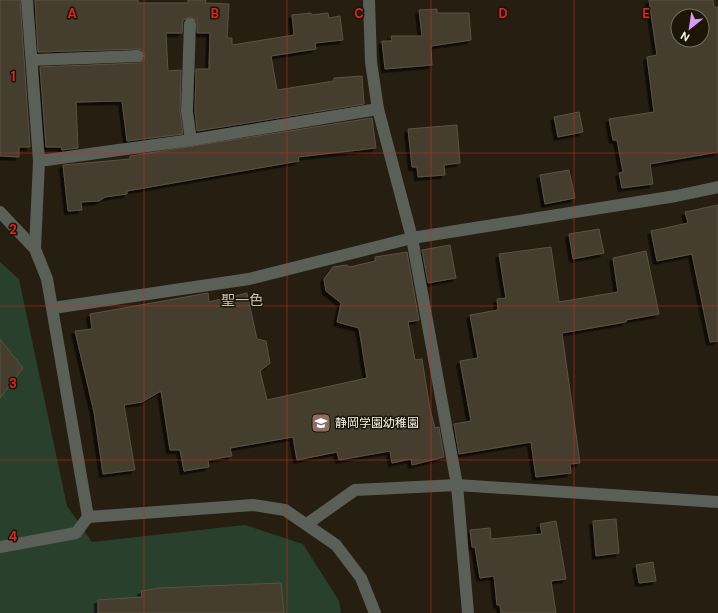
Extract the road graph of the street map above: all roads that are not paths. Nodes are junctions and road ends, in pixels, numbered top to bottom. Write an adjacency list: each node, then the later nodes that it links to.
1 (27, 0): 5 (street)
2 (370, 0): 6 (street)
3 (190, 24): 7 (street)
4 (138, 56): 5 (street)
5 (32, 60): 8 (street)
6 (378, 109): 7 (street); 11 (street)
7 (190, 140): 8 (street)
8 (39, 161): 12 (street)
9 (718, 187): 11 (street)
10 (0, 212): 12 (street)
11 (412, 238): 13 (street); 14 (street)
12 (35, 249): 13 (street)
13 (53, 308): 16 (street)
14 (457, 486): 15 (street); 17 (street); 20 (street)
15 (718, 502)
16 (88, 517): 17 (street); 18 (street)
17 (307, 524): 19 (street)
18 (0, 547)
19 (375, 613)
20 (468, 613)

